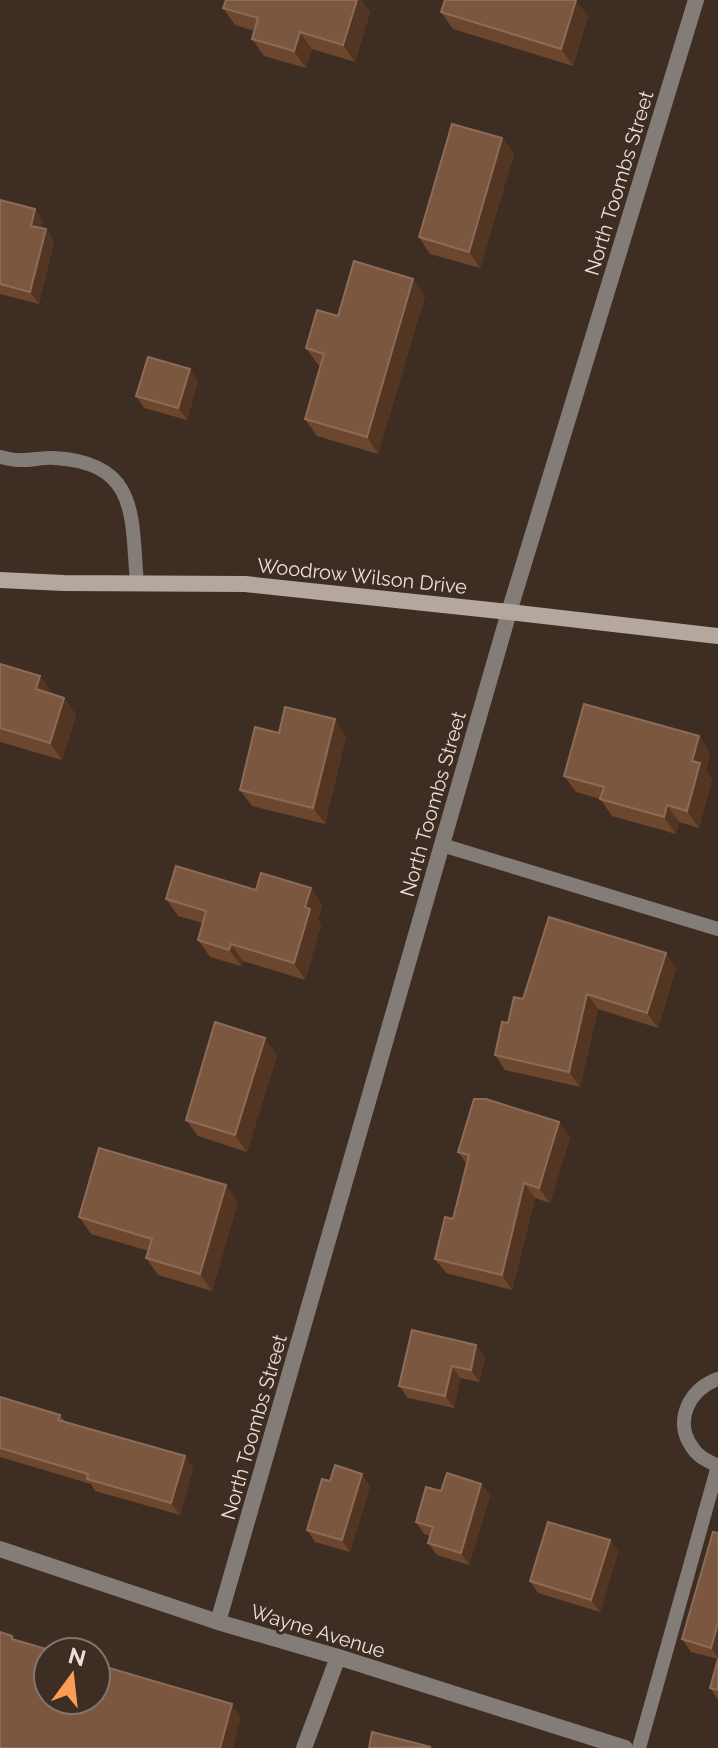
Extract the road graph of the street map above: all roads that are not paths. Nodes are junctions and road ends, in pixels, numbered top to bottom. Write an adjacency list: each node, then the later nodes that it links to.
1 (696, 0): 5 (street, North Toombs Street)
2 (0, 457): 4 (lane)
3 (0, 580): 4 (main road, Woodrow Wilson Drive)
4 (137, 583): 5 (main road, Woodrow Wilson Drive)
5 (509, 612): 6 (main road, Woodrow Wilson Drive); 7 (street, North Toombs Street)
6 (718, 636)
7 (442, 845): 8 (lane); 12 (street, North Toombs Street)
8 (718, 929)
9 (718, 1379): 10 (lane)
10 (718, 1466): 16 (lane)
11 (0, 1549): 12 (street, Wayne Avenue)
12 (218, 1622): 13 (street, Wayne Avenue)
13 (338, 1657): 14 (street); 15 (street, Wayne Avenue)
14 (304, 1748)
15 (625, 1748)
16 (639, 1748)

